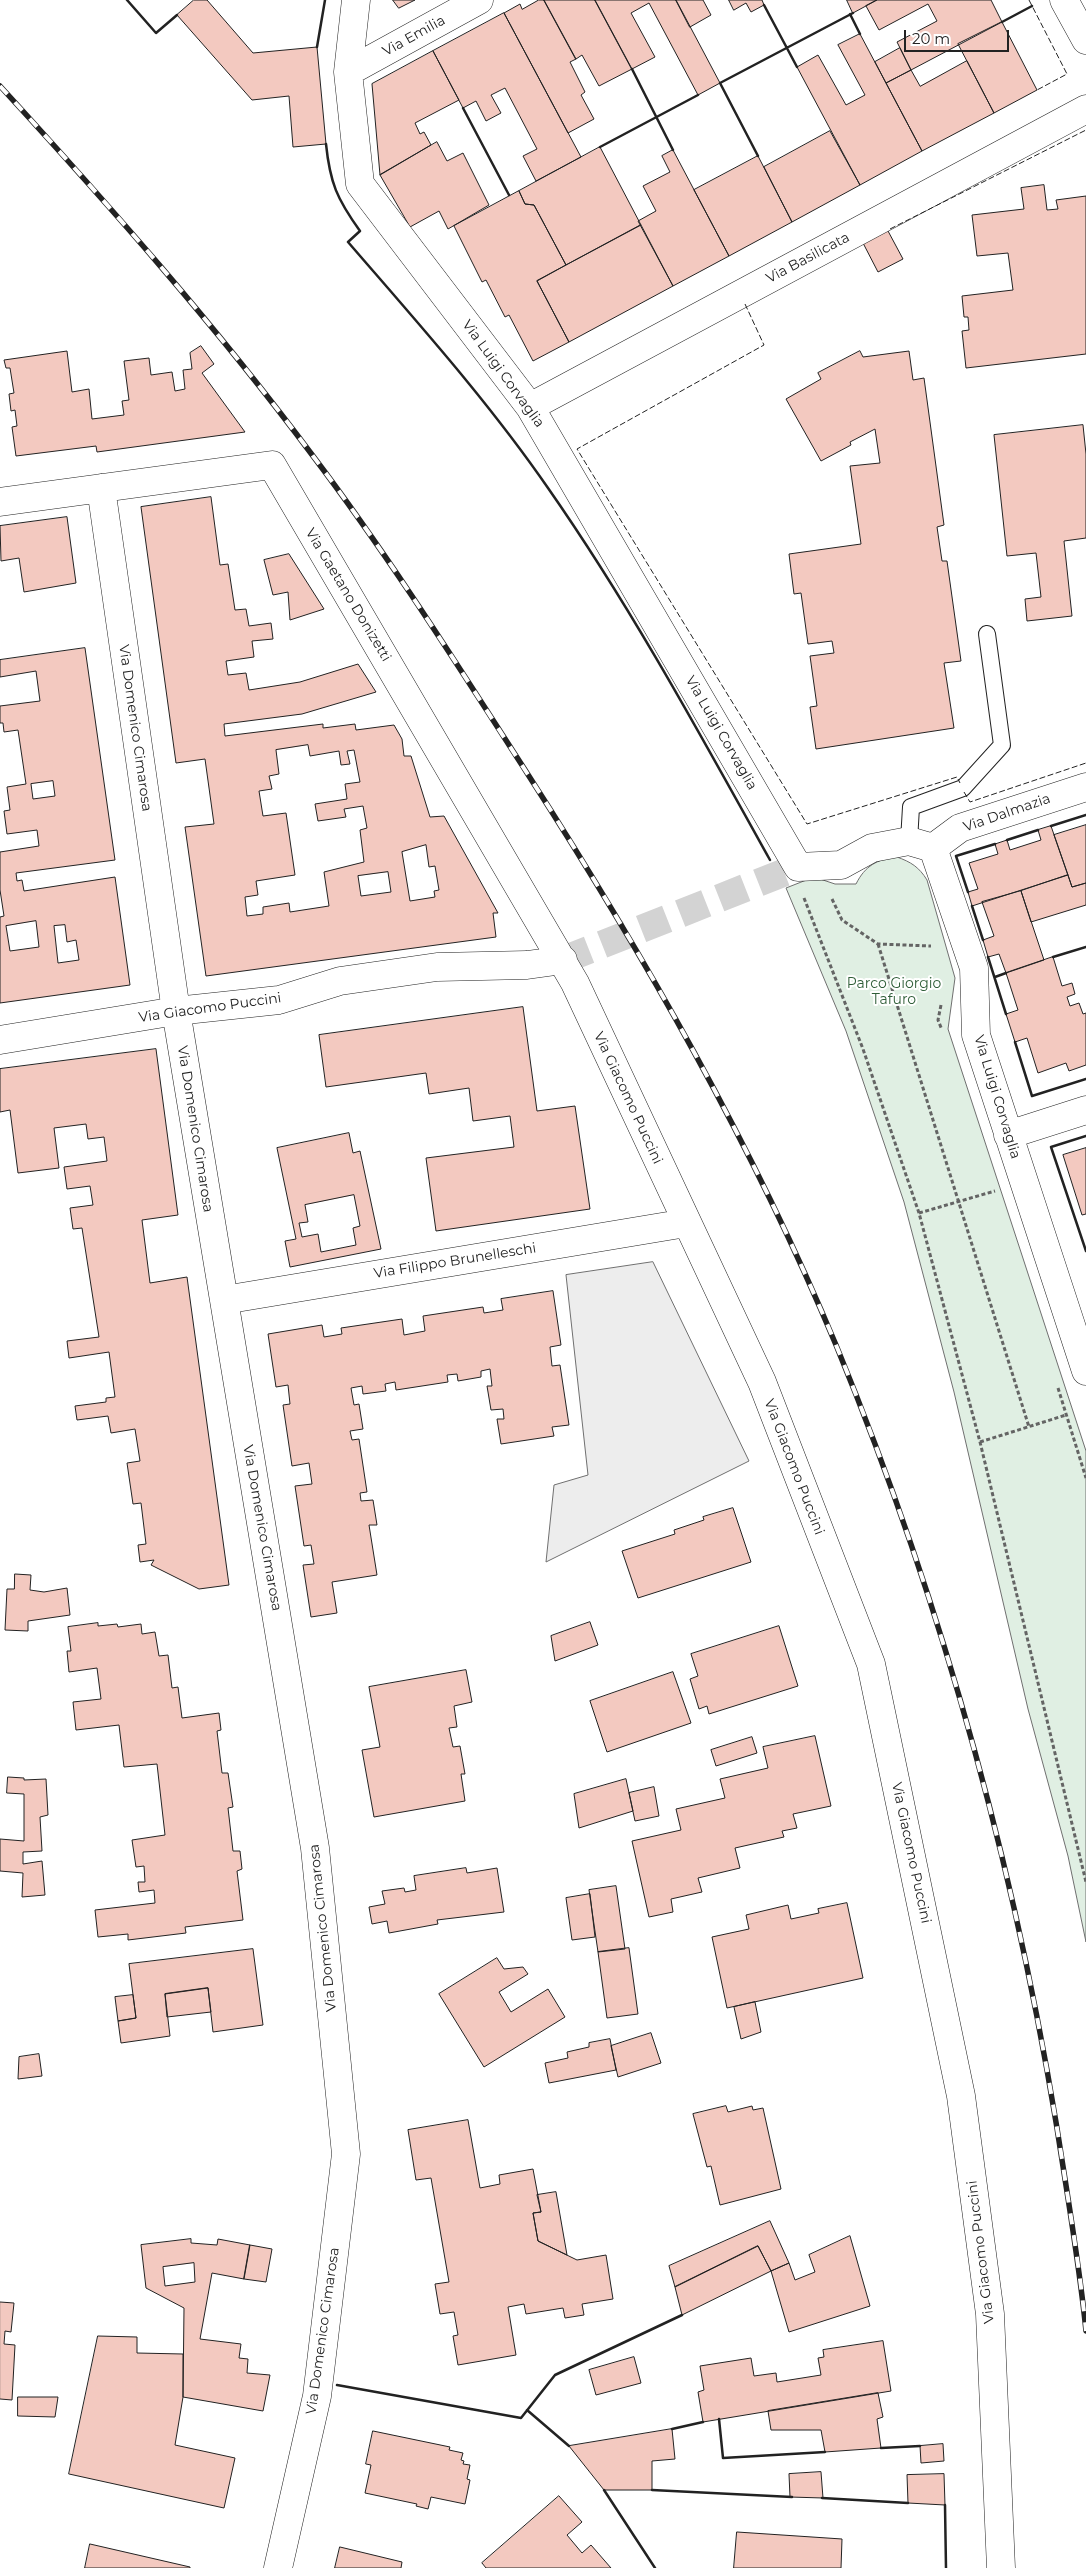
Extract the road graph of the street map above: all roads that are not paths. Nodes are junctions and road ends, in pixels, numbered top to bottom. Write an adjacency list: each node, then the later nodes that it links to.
1 (356, 0): 5 (street, Via Luigi Corvaglia)
2 (480, 0): 5 (street, Via Emilia)
3 (1064, 0): 4 (street)
4 (1086, 40)
5 (348, 72): 7 (street, Via Luigi Corvaglia)
6 (1086, 109): 7 (street, Via Basilicata)
7 (530, 407): 12 (street, Via Luigi Corvaglia)
8 (101, 488): 9 (street, Via Gaetano Donizetti); 13 (street, Via Gaetano Donizetti); 14 (street, Via Domenico Cimarosa)
9 (0, 502)
10 (987, 634): 12 (lane)
11 (1086, 787): 12 (street, Via Dalmazia)
12 (921, 845): 17 (street, Via Luigi Corvaglia)
13 (564, 960): 14 (street, Via Giacomo Puccini); 18 (street, Via Giacomo Puccini)
14 (176, 1011): 15 (street, Via Giacomo Puccini); 19 (street, Via Domenico Cimarosa)
15 (0, 1040)
16 (1086, 1110): 17 (street)
17 (1008, 1135): 20 (street, Via Luigi Corvaglia)
18 (686, 1224): 19 (street, Via Filippo Brunelleschi); 22 (street, Via Giacomo Puccini)
19 (224, 1300): 21 (street, Via Domenico Cimarosa)
20 (1086, 1371)
21 (278, 2568)
22 (1001, 2568)

